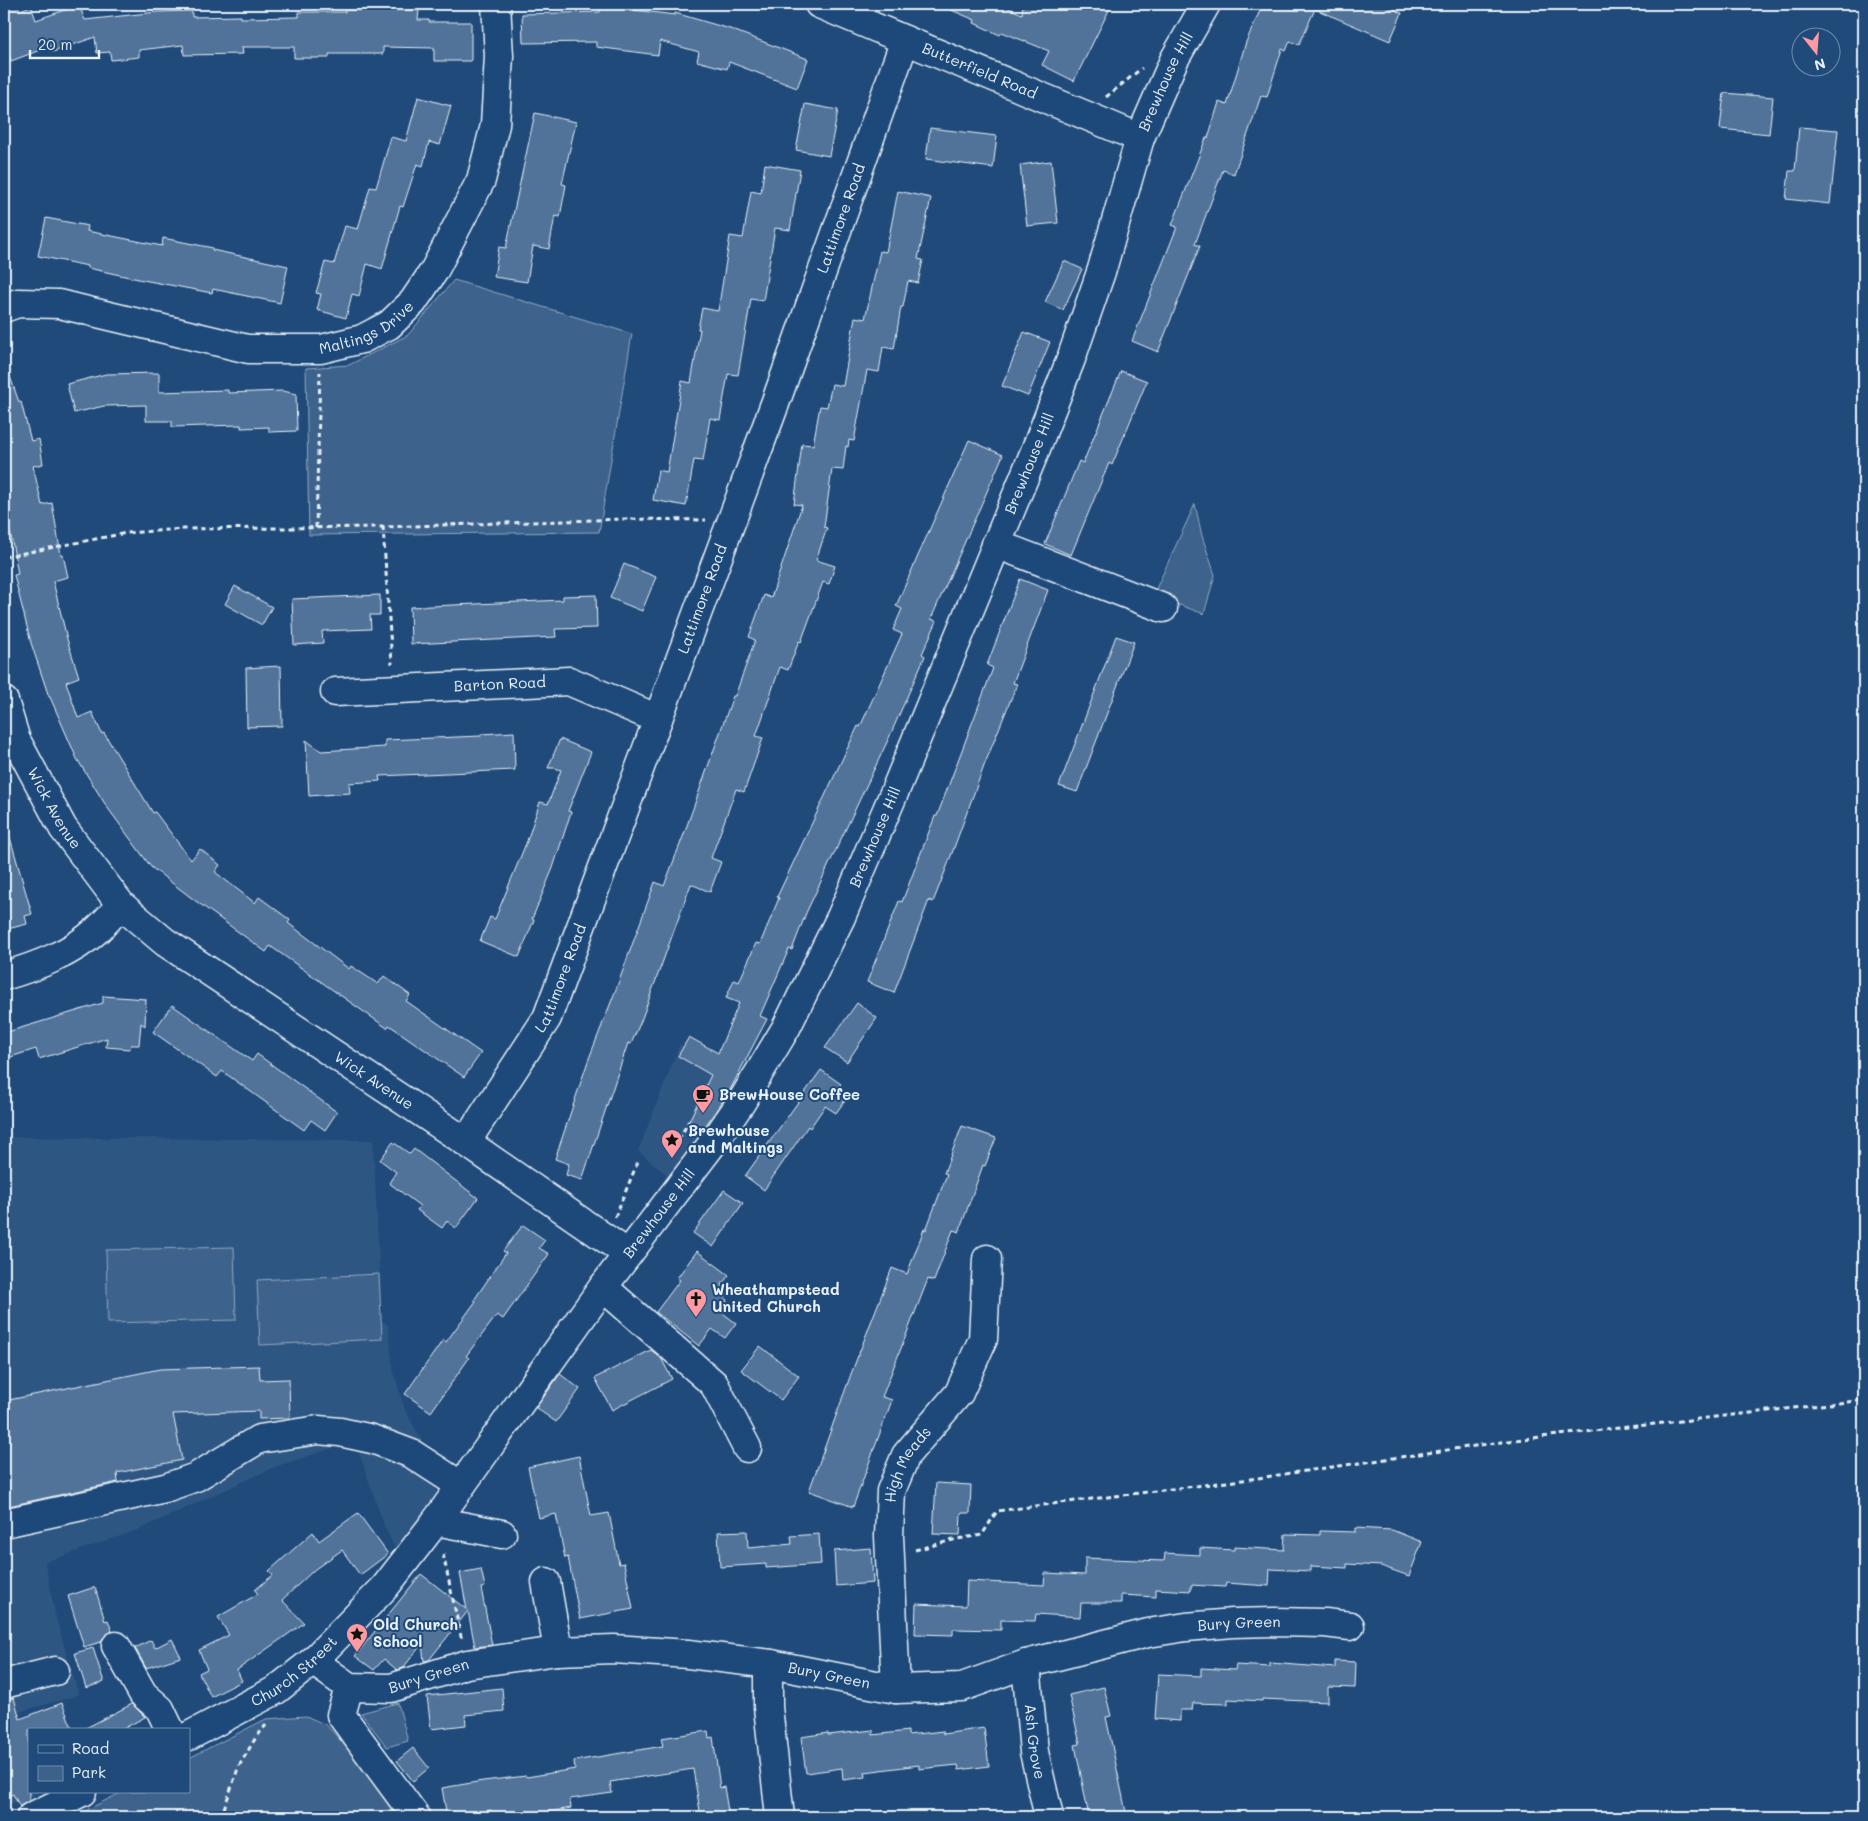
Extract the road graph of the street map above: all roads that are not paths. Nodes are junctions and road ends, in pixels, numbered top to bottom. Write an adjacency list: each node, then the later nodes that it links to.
1 (496, 4): 6 (street, Maltings Drive)
2 (819, 4): 4 (street, Butterfield Road)
3 (1206, 4): 5 (street, Brewhouse Hill)
4 (905, 40): 5 (street, Butterfield Road); 11 (street, Lattimore Road)
5 (1140, 138): 7 (street, Brewhouse Hill)
6 (4, 308)
7 (996, 544): 8 (street); 15 (street, Brewhouse Hill)
8 (1163, 608)
9 (335, 692): 11 (street, Barton Road)
10 (4, 701): 12 (street, Wick Avenue)
11 (658, 719): 14 (street, Lattimore Road)
12 (121, 904): 13 (street); 14 (street, Wick Avenue)
13 (4, 976)
14 (466, 1142): 15 (street, Wick Avenue)
15 (628, 1254): 17 (street, Brewhouse Hill)
16 (987, 1259): 34 (street, High Meads)
17 (602, 1288): 18 (street); 19 (street, Brewhouse Hill)
18 (747, 1448)
19 (460, 1485): 20 (street, Brewhouse Hill); 21 (street)
20 (436, 1521): 22 (street); 24 (street, Brewhouse Hill)
21 (4, 1522)
22 (502, 1534)
23 (546, 1582): 27 (street)
24 (385, 1588): 28 (street, Church Street)
25 (1350, 1626): 30 (street, Bury Green)
26 (116, 1646): 35 (street)
27 (557, 1651): 29 (street, Bury Green); 33 (street, Bury Green)
28 (313, 1661): 33 (street); 36 (street, Church Street)
29 (771, 1664): 34 (street, Bury Green); 40 (street)
30 (1026, 1664): 34 (street, Bury Green); 41 (street, Ash Grove)
31 (55, 1671): 32 (street)
32 (4, 1684)
33 (348, 1687): 39 (street)
34 (896, 1689)
35 (169, 1728)
36 (190, 1735)
37 (78, 1794): 38 (street)
38 (32, 1817)
39 (416, 1817)
40 (780, 1817)
41 (1049, 1817)

